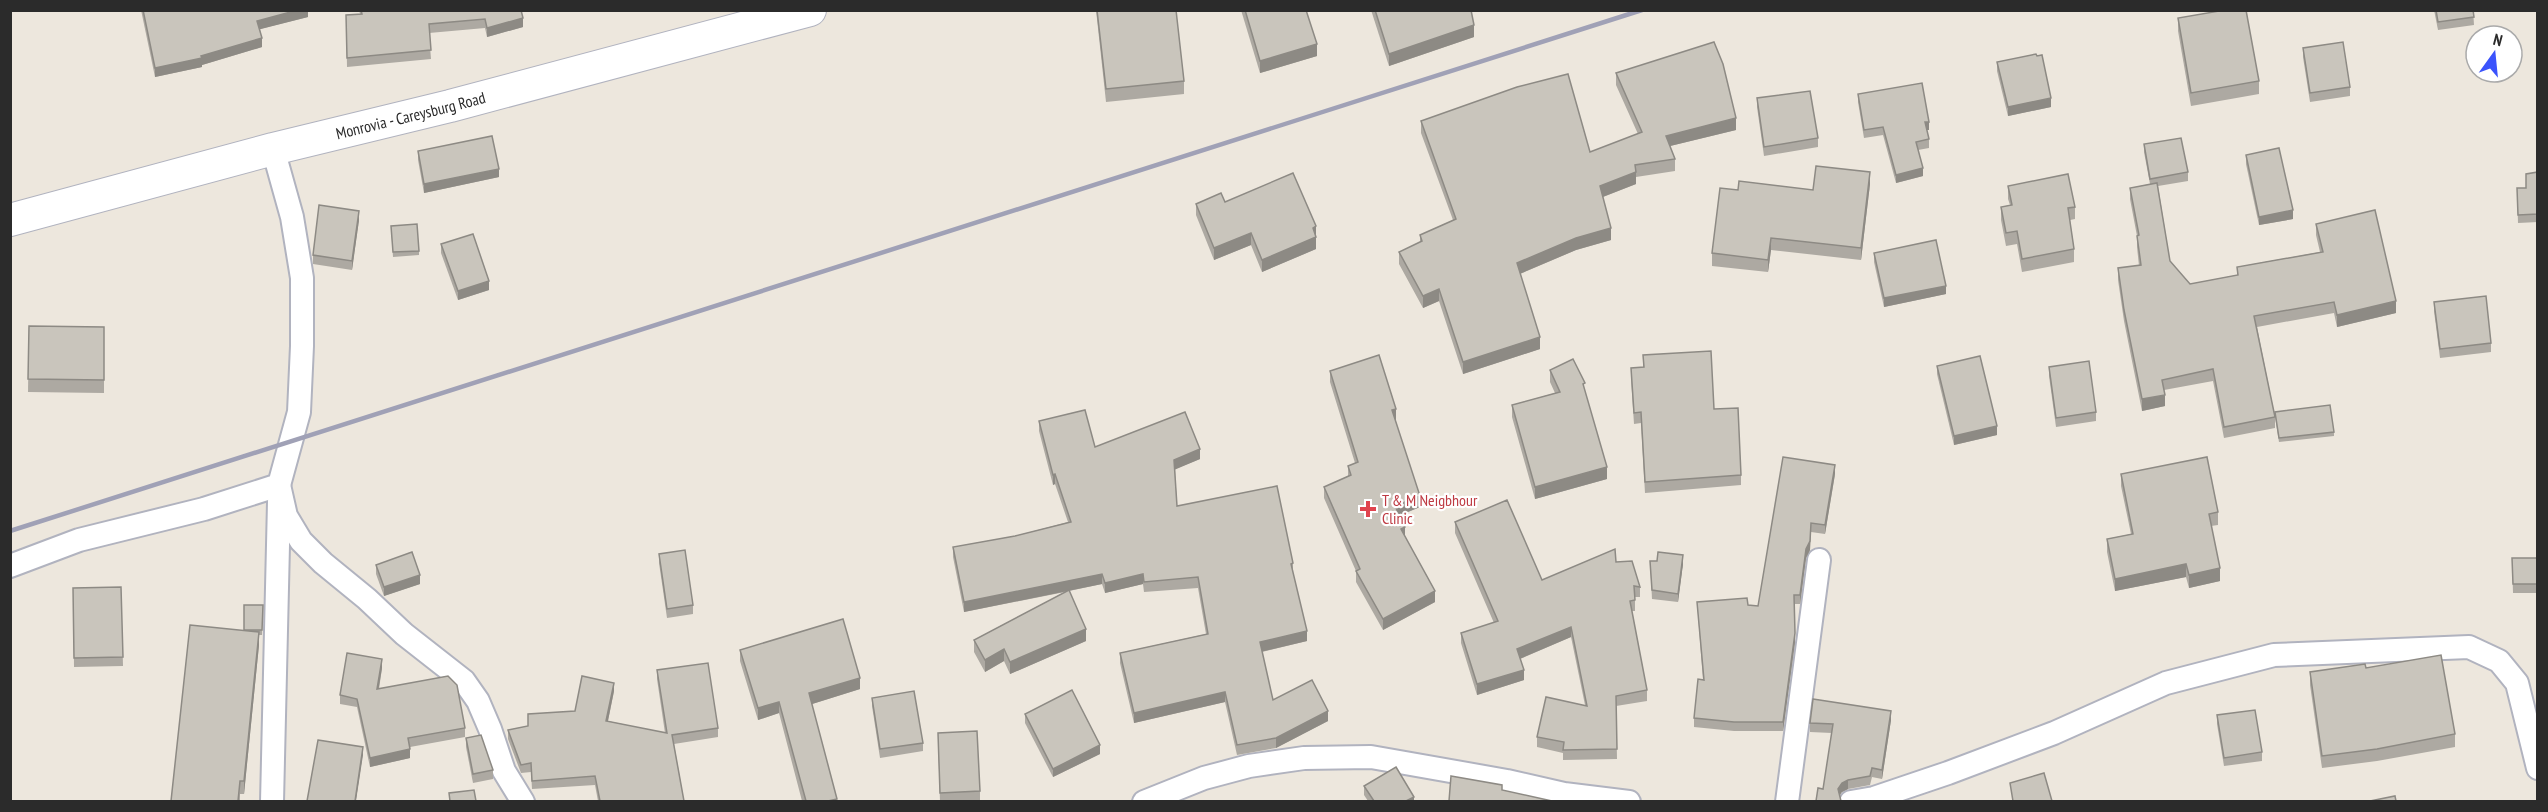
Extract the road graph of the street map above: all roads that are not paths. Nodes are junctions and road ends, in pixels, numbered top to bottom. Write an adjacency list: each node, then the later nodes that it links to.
1 (810, 10): 2 (main road, Monrovia - Careysburg Road)
2 (273, 149): 3 (main road, Monrovia - Careysburg Road); 4 (street)
3 (10, 220)
4 (279, 485): 6 (street); 8 (street); 9 (street)
5 (1819, 560): 12 (street)
6 (10, 566)
7 (2538, 768): 13 (street)
8 (273, 801)
9 (523, 801)
10 (1144, 801): 11 (street)
11 (1629, 801)
12 (1787, 801)
13 (1851, 801)

